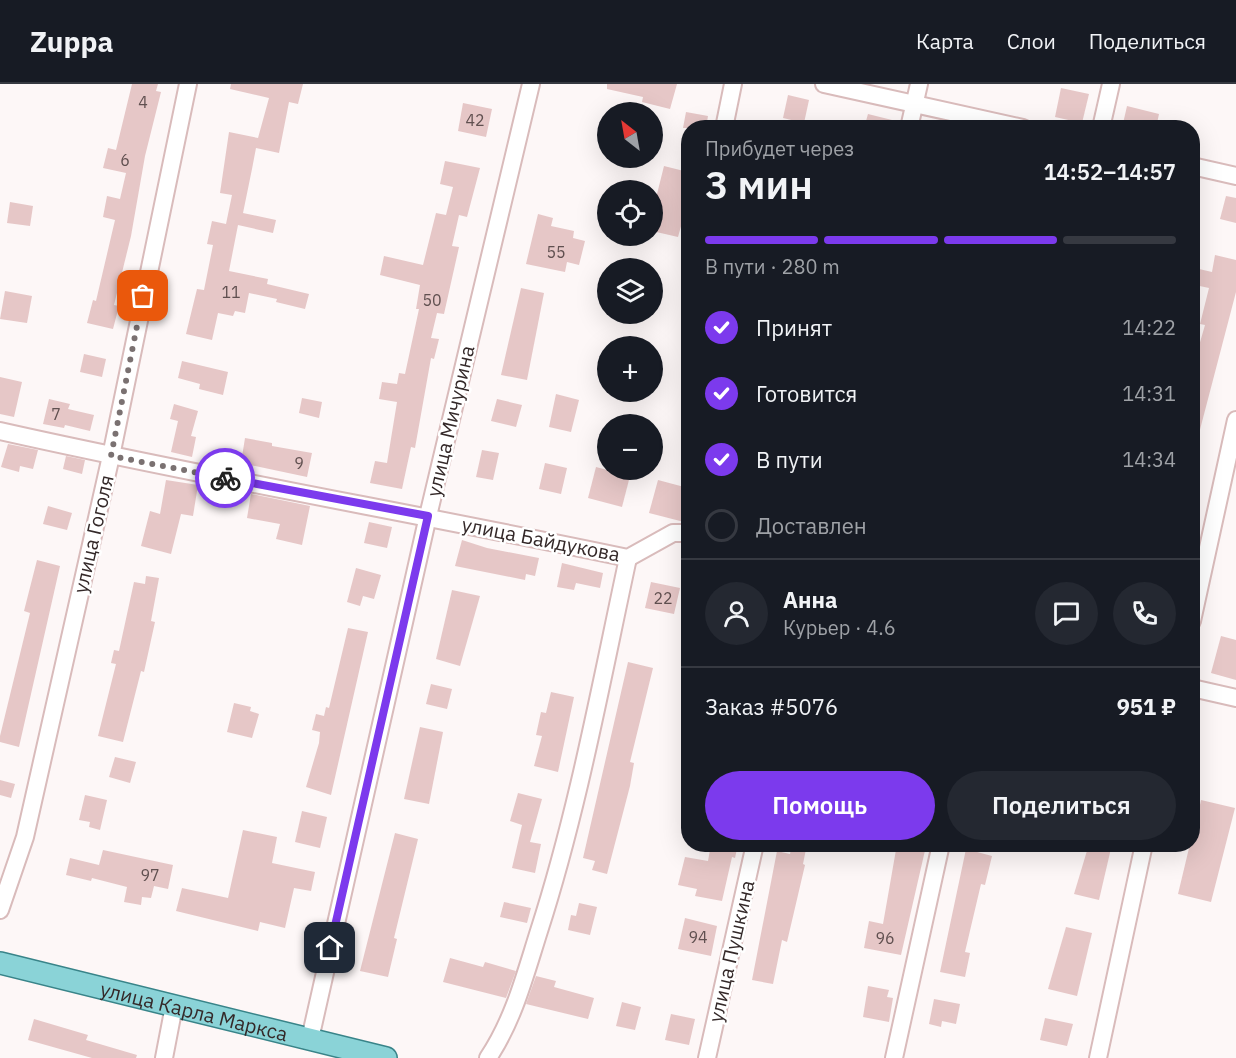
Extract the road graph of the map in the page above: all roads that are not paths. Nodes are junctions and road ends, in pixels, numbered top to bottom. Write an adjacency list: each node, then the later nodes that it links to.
1 (188, 84): 16 (street, улица Гоголя)
2 (531, 84): 17 (street, улица Мичурина)
3 (733, 84): 8 (street)
4 (824, 84): 7 (street)
5 (919, 84): 7 (street)
6 (1111, 84): 11 (street)
7 (914, 103): 9 (street); 10 (street)
8 (726, 120)
9 (911, 120)
10 (988, 120)
11 (1103, 120)
12 (1200, 168): 13 (street)
13 (1236, 176)
14 (1236, 420): 20 (street)
15 (0, 431): 16 (street, улица Байдукова)
16 (111, 456): 17 (street, улица Байдукова); 26 (street, улица Гоголя)
17 (428, 516): 19 (street, улица Байдукова); 29 (street, улица Мичурина)
18 (681, 533): 19 (street, улица Байдукова)
19 (628, 558): 32 (street)
20 (1200, 584)
21 (1200, 690): 22 (street)
22 (1236, 698)
23 (753, 852): 33 (street, улица Пушкина)
24 (939, 852): 34 (street)
25 (1142, 852): 35 (street)
26 (0, 910)
27 (0, 963): 28 (main road, улица Карла Маркса)
28 (174, 1006): 29 (main road, улица Карла Маркса); 30 (street)
29 (310, 1039): 31 (main road, улица Карла Маркса)
30 (164, 1058)
31 (386, 1058)
32 (488, 1058)
33 (707, 1058)
34 (894, 1058)
35 (1098, 1058)

